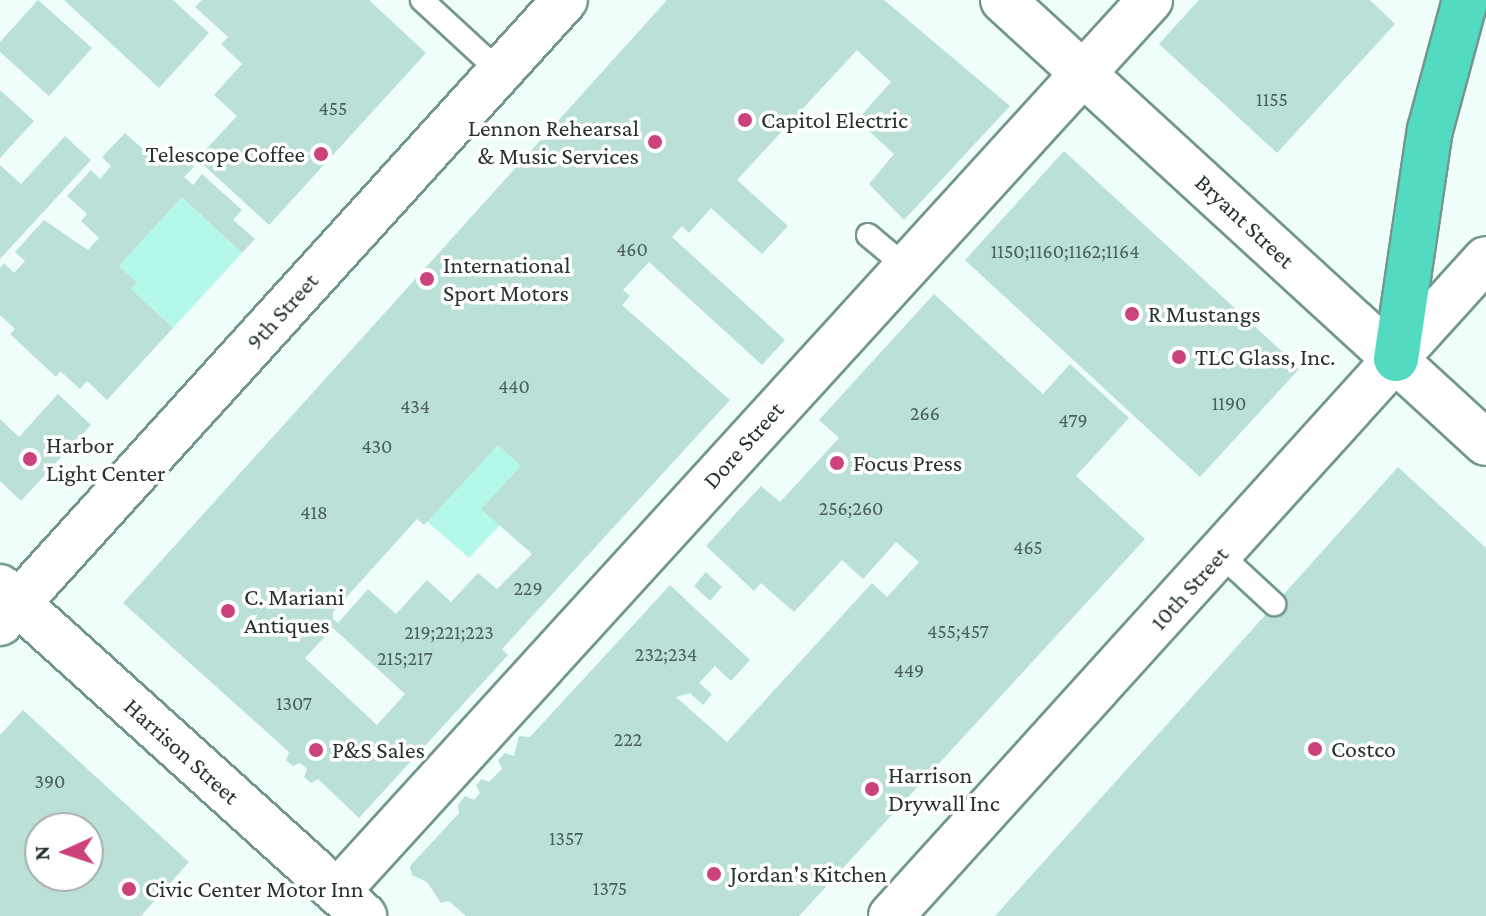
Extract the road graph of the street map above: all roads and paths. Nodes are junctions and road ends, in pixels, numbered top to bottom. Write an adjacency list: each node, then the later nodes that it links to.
1 (422, 0): 7 (lane)
2 (565, 0): 7 (main road, 9th Street)
3 (1003, 0): 6 (main road, Bryant Street)
4 (1150, 0): 6 (main road, Dore Street)
5 (1465, 0): 11 (highway)
6 (1081, 71): 10 (main road, Dore Street); 11 (main road, Bryant Street)
7 (500, 72): 14 (main road, 9th Street)
8 (868, 235): 10 (lane)
9 (1486, 259): 11 (main road, 10th Street)
10 (905, 266): 16 (main road, Dore Street)
11 (1396, 359): 12 (main road, Bryant Street); 13 (main road, 10th Street)
12 (1486, 443)
13 (1220, 554): 15 (lane); 17 (main road, 10th Street)
14 (6, 604): 16 (main road, Harrison Street)
15 (1274, 604)
16 (350, 904)
17 (891, 916)

